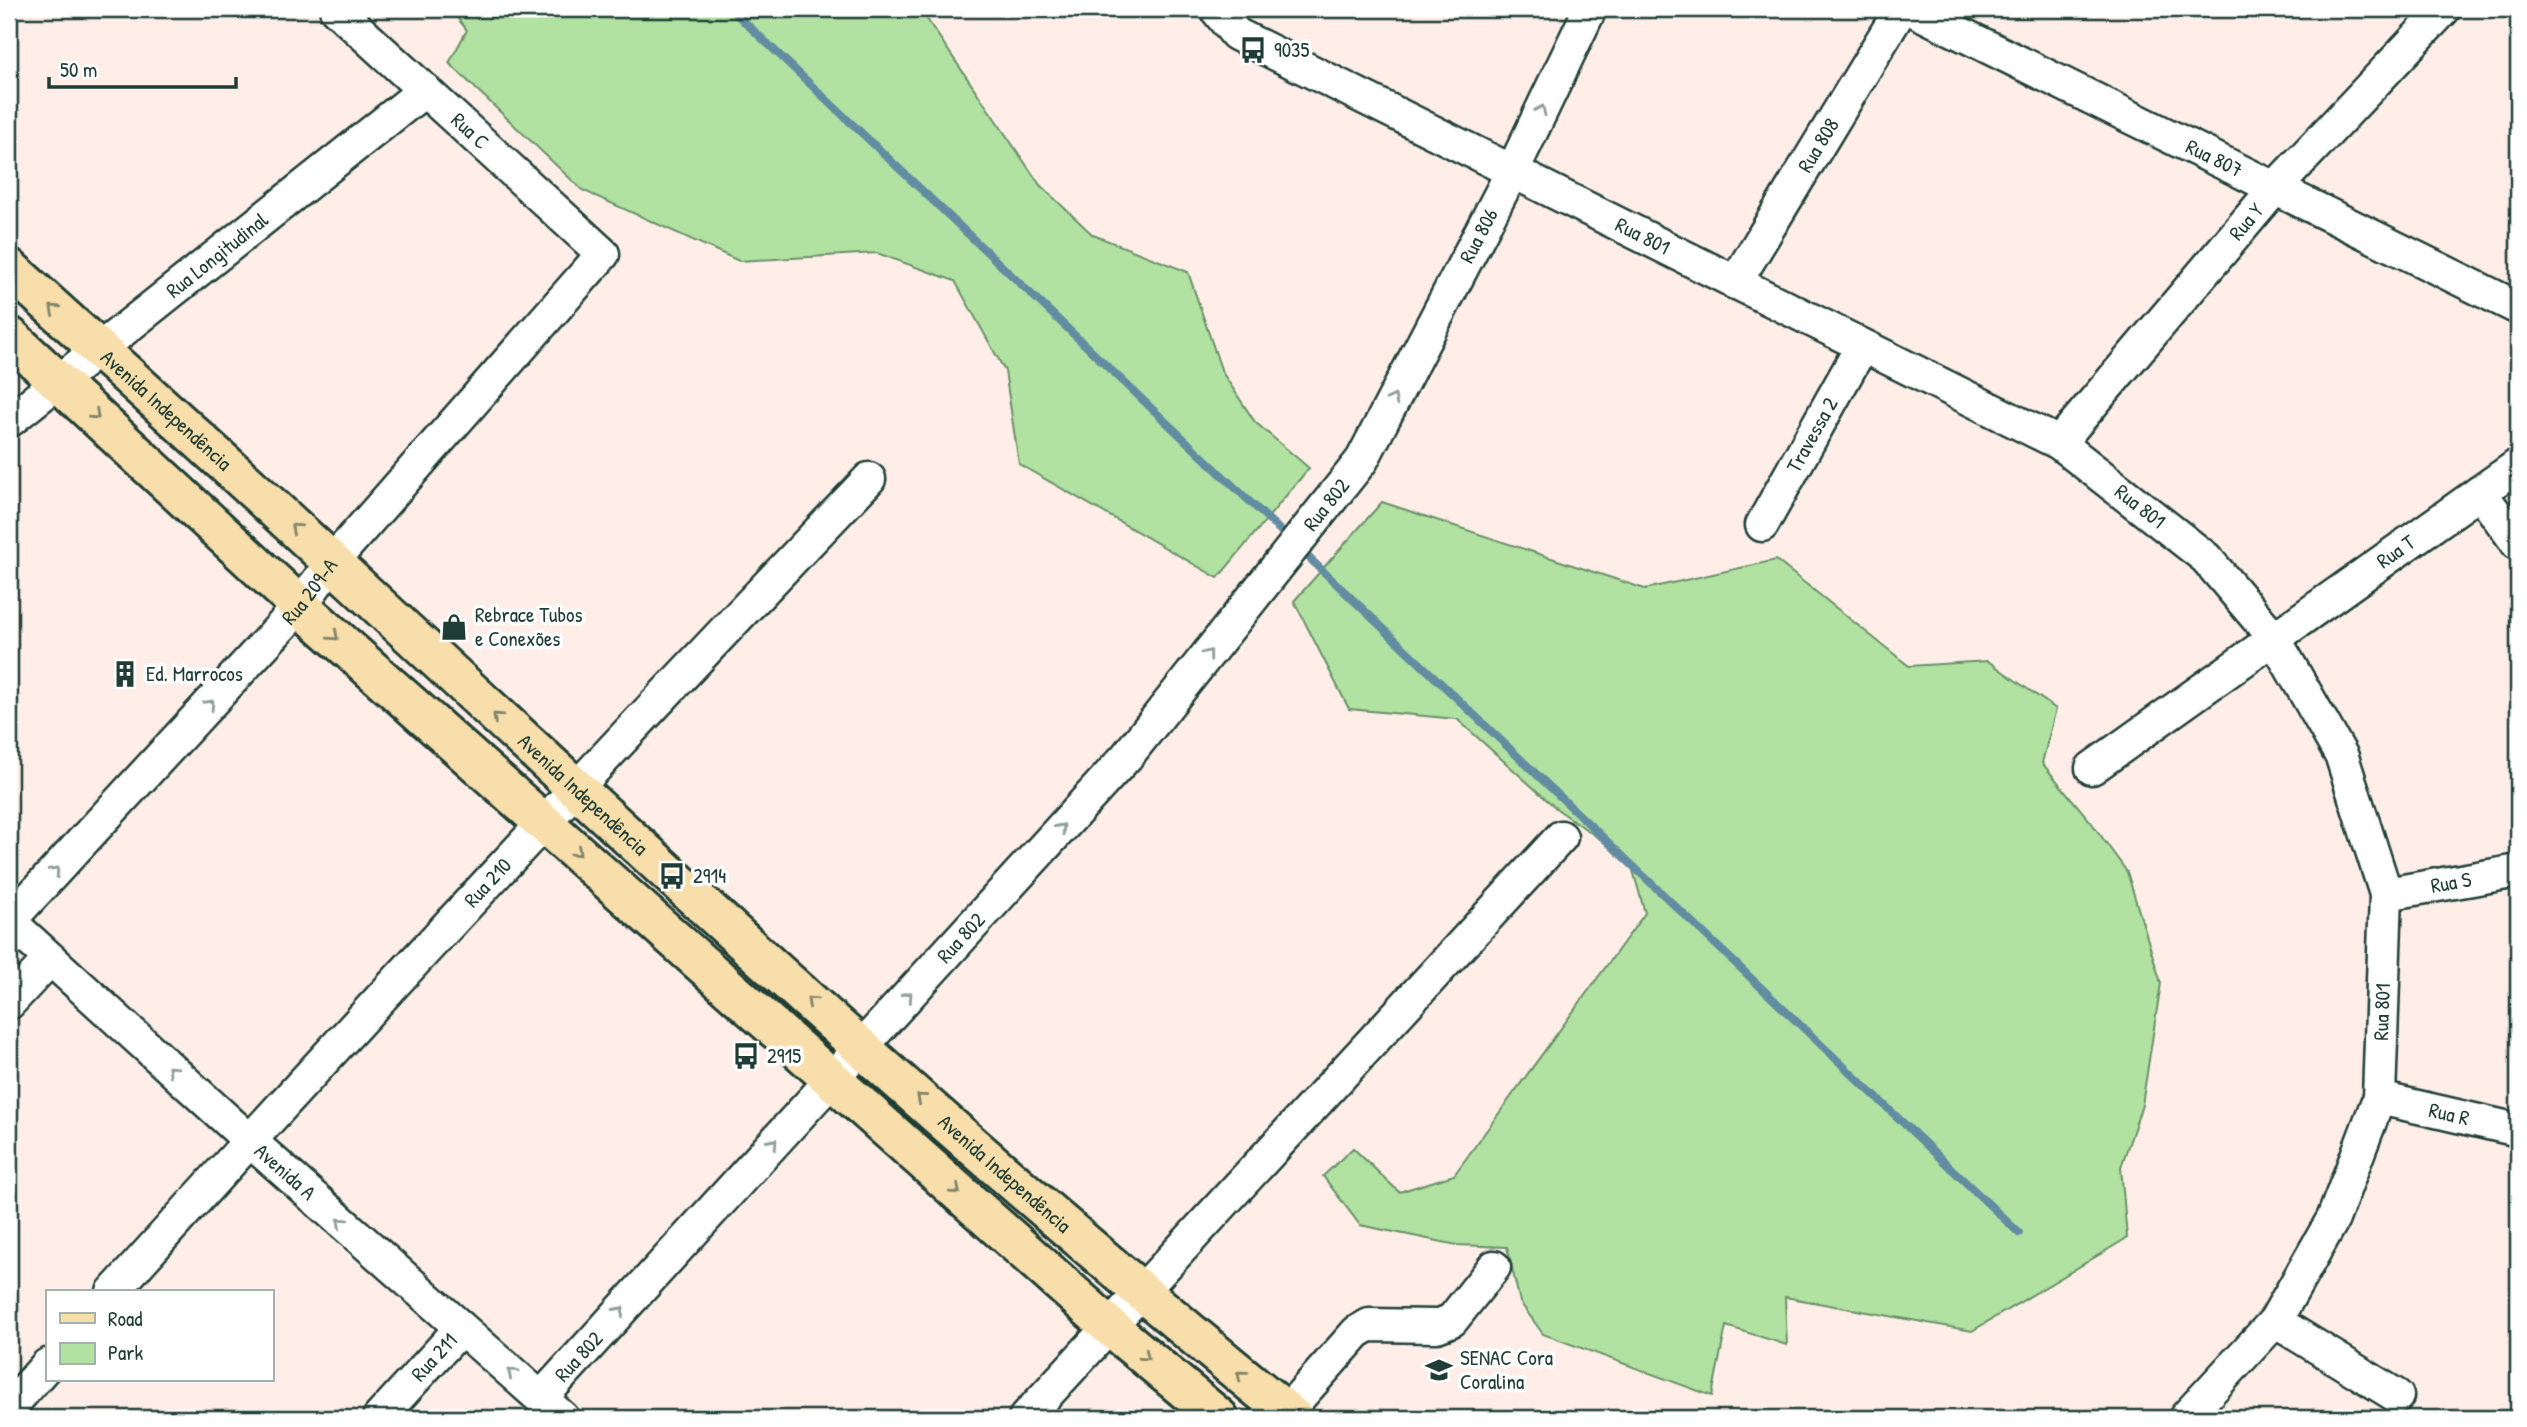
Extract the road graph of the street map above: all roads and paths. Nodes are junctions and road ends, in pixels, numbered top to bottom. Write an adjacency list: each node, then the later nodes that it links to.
1 (337, 9): 7 (street, Rua C)
2 (1216, 9): 8 (street, Rua 801)
3 (1590, 9): 8 (street, Rua 806, one-way to 3)
4 (1901, 9): 12 (street, Rua 808)
5 (1911, 9): 9 (street, Rua 807)
6 (2444, 9): 9 (street, Rua Y)
7 (425, 90): 10 (street, Rua C); 16 (street, Rua Longitudinal)
8 (1512, 172): 12 (street, Rua 801); 20 (street, Rua 806, one-way to 8)
9 (2276, 187): 13 (street, Rua 807); 19 (street, Rua Y)
10 (603, 254): 26 (street, Rua 209-A)
11 (9, 268): 16 (main road, Avenida Independência, one-way to 11)
12 (1735, 282): 15 (street, Rua 801)
13 (2518, 308)
14 (9, 335): 17 (main road, Avenida Independência)
15 (1862, 346): 19 (street, Rua 801); 24 (street, Travessa 2)
16 (99, 350): 17 (street, Rua Longitudinal); 26 (main road, Avenida Independência, one-way to 16)
17 (60, 381): 18 (street, Rua Longitudinal); 27 (main road, Avenida Independência, one-way to 27)
18 (9, 421)
19 (2059, 443): 28 (street, Rua 801)
20 (1362, 460): 38 (street, Rua 802, one-way to 20)
21 (2518, 465): 23 (street, Rua T)
22 (869, 479): 30 (street, Rua 210)
23 (2480, 492): 25 (street); 28 (street, Rua T)
24 (1762, 525)
25 (2518, 544)
26 (332, 562): 27 (street, Rua 209-A); 30 (main road, Avenida Independência, one-way to 26)
27 (300, 606): 31 (main road, Avenida Independência, one-way to 31); 35 (street, Rua 209-A, one-way to 27)
28 (2274, 638): 29 (street, Rua T); 34 (street, Rua 801)
29 (2092, 768)
30 (574, 788): 31 (street, Rua 210); 38 (main road, Avenida Independência, one-way to 30)
31 (543, 822): 39 (main road, Avenida Independência, one-way to 39); 42 (street, Rua 210)
32 (1561, 837): 45 (street)
33 (2518, 871): 34 (street, Rua S)
34 (2386, 894): 40 (street, Rua 801)
35 (9, 921): 36 (street, Avenida A)
36 (50, 958): 37 (street); 42 (street, Avenida A, one-way to 36)
37 (9, 1003)
38 (862, 1046): 39 (street, Rua 802); 45 (main road, Avenida Independência, one-way to 38)
39 (832, 1079): 47 (main road, Avenida Independência, one-way to 47); 52 (street, Rua 802, one-way to 39)
40 (2379, 1098): 41 (street, Rua R); 46 (street, Rua 801)
41 (2518, 1130)
42 (249, 1140): 44 (street, Rua 210); 48 (street, Avenida A, one-way to 42)
43 (1494, 1267): 53 (street)
44 (115, 1290)
45 (1140, 1292): 47 (street); 53 (main road, Avenida Independência, one-way to 45)
46 (2275, 1321): 50 (street); 57 (street, Rua 801)
47 (1110, 1327): 55 (street); 56 (main road, Avenida Independência, one-way to 56)
48 (461, 1328): 52 (street, Avenida A, one-way to 48); 54 (street, Rua 211)
49 (46, 1366): 51 (street)
50 (2397, 1396)
51 (9, 1408)
52 (552, 1408)
53 (1290, 1415)
54 (379, 1418)
55 (1025, 1418)
56 (1219, 1418)
57 (2185, 1418)

